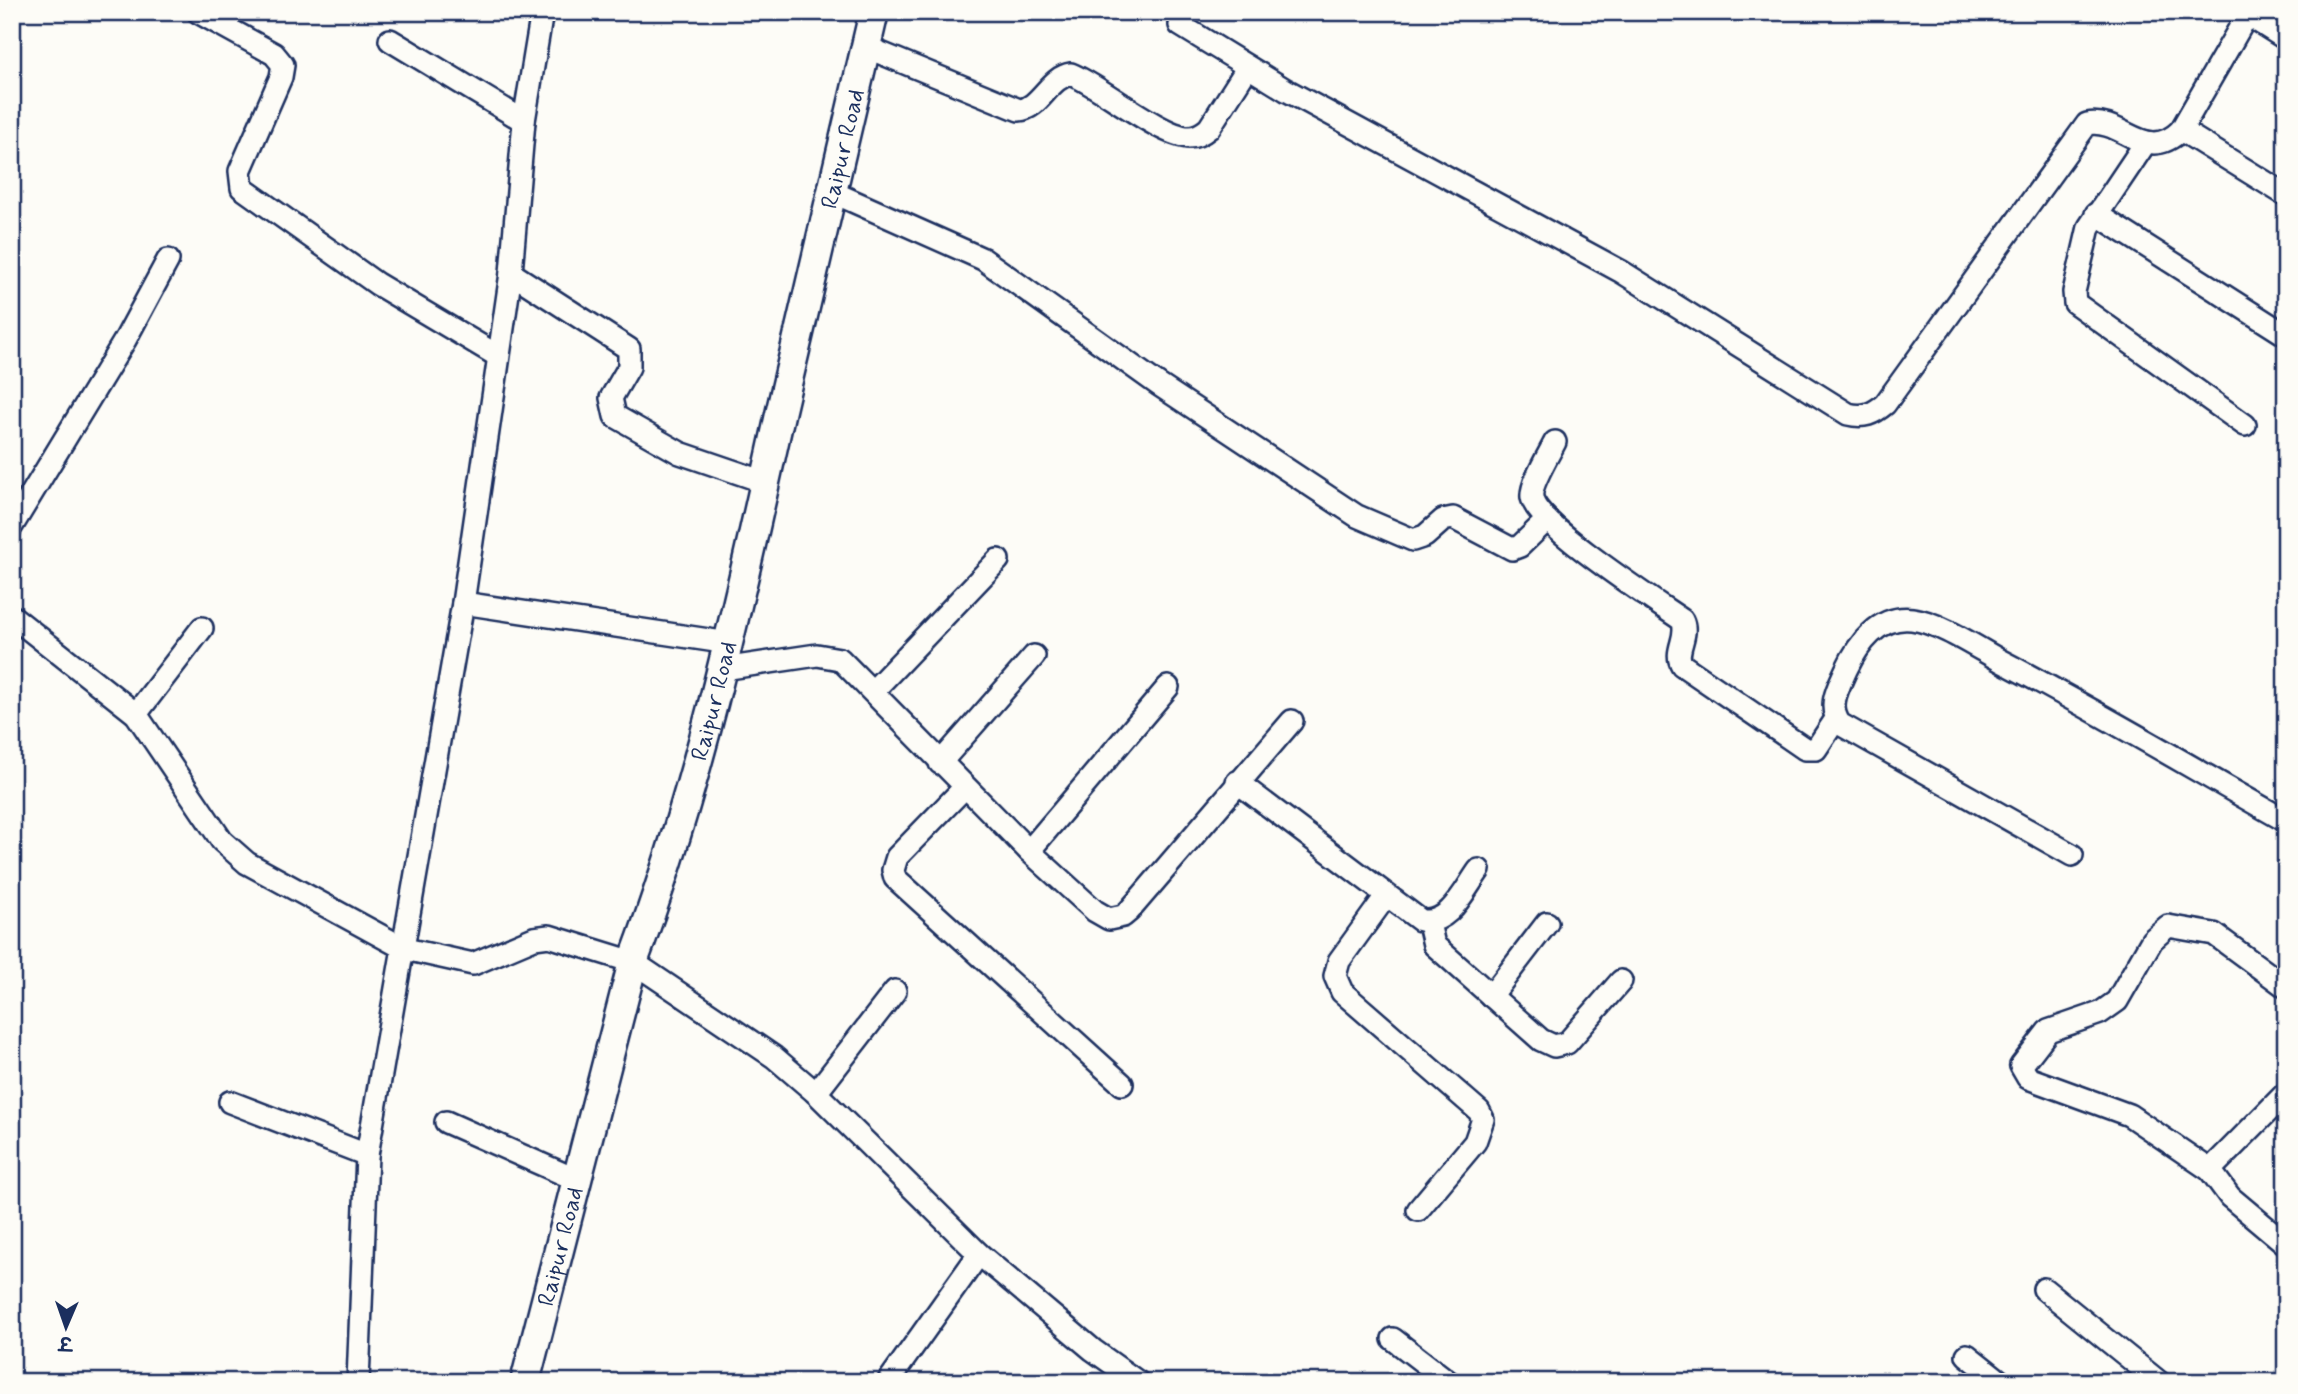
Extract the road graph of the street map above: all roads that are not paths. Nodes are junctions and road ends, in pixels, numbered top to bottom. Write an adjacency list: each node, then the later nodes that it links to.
1 (198, 12): 19 (street)
2 (542, 12): 10 (street)
3 (874, 12): 8 (main road, Raipur Road)
4 (2249, 13): 6 (street); 11 (street)
5 (1180, 25): 9 (street)
6 (2286, 39)
7 (390, 40): 10 (street)
8 (866, 47): 9 (street); 13 (main road, Raipur Road)
9 (1248, 67): 12 (street)
10 (524, 121): 17 (street)
11 (2181, 130): 12 (street); 14 (street)
12 (2146, 142): 15 (street)
13 (830, 191): 22 (main road, Raipur Road); 23 (street)
14 (2286, 195)
15 (2096, 214): 18 (street); 20 (street)
16 (168, 260): 24 (street)
17 (511, 273): 19 (street); 22 (street)
18 (2286, 335)
19 (498, 356): 26 (street)
20 (2245, 425)
21 (1555, 442): 23 (street)
22 (765, 482): 29 (main road, Raipur Road)
23 (1547, 520): 34 (street)
24 (12, 526)
25 (998, 560): 32 (street)
26 (463, 603): 29 (street); 46 (street)
27 (12, 616): 33 (street)
28 (202, 628): 33 (street)
29 (726, 656): 32 (street); 47 (main road, Raipur Road)
30 (1034, 656): 36 (street)
31 (1168, 687): 40 (street)
32 (874, 690): 36 (street)
33 (136, 714): 46 (street)
34 (1836, 719): 39 (street); 41 (street)
35 (1292, 721): 37 (street)
36 (940, 763): 38 (street)
37 (1237, 782): 40 (street); 43 (street)
38 (965, 787): 40 (street); 52 (street)
39 (2286, 821)
40 (1029, 851)
41 (2072, 855)
42 (1479, 870): 44 (street)
43 (1386, 896): 44 (street); 60 (street)
44 (1429, 923): 51 (street)
45 (1547, 923): 51 (street)
46 (405, 949): 47 (street); 57 (street)
47 (633, 962): 53 (street); 59 (main road, Raipur Road)
48 (1621, 981): 51 (street)
49 (2286, 987): 58 (street)
50 (895, 991): 53 (street)
51 (1491, 996)
52 (1122, 1084)
53 (816, 1093): 62 (street)
54 (2286, 1093): 58 (street)
55 (230, 1102): 57 (street)
56 (446, 1122): 59 (street)
57 (367, 1154): 66 (street)
58 (2210, 1170): 61 (street)
59 (577, 1180): 67 (main road, Raipur Road)
60 (1418, 1210)
61 (2286, 1244)
62 (979, 1254): 68 (street); 69 (street)
63 (2044, 1289): 72 (street)
64 (1393, 1339): 70 (street)
65 (1967, 1355): 71 (street)
66 (358, 1382)
67 (525, 1382)
68 (888, 1382)
69 (1138, 1382)
70 (1449, 1382)
71 (2001, 1382)
72 (2159, 1382)

